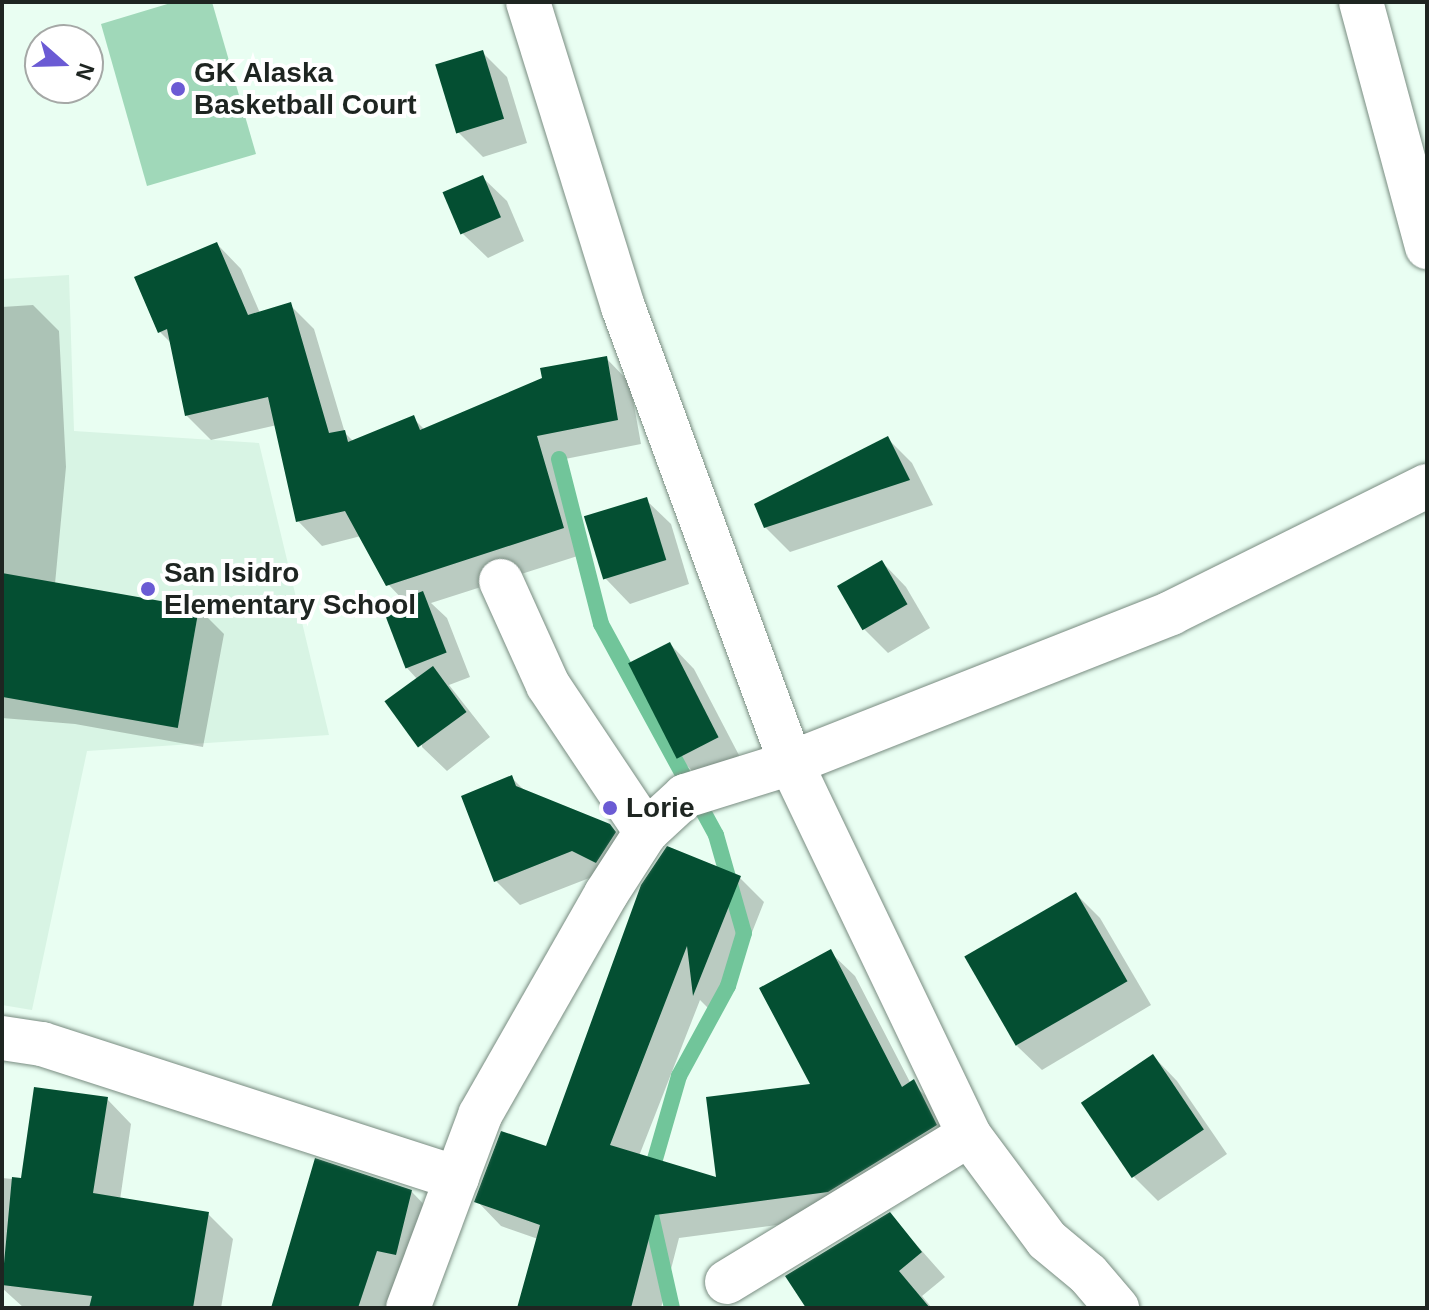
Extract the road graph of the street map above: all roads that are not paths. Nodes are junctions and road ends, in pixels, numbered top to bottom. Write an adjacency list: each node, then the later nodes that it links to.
1 (528, 2): 6 (street)
2 (1361, 2): 3 (street)
3 (1427, 247)
4 (1427, 486): 6 (street)
5 (501, 581): 7 (street)
6 (791, 763): 7 (street); 9 (street)
7 (646, 832): 10 (street)
8 (2, 1038): 10 (street)
9 (969, 1135): 11 (street); 13 (street)
10 (457, 1178): 12 (street)
11 (727, 1282)
12 (408, 1308)
13 (1117, 1308)

